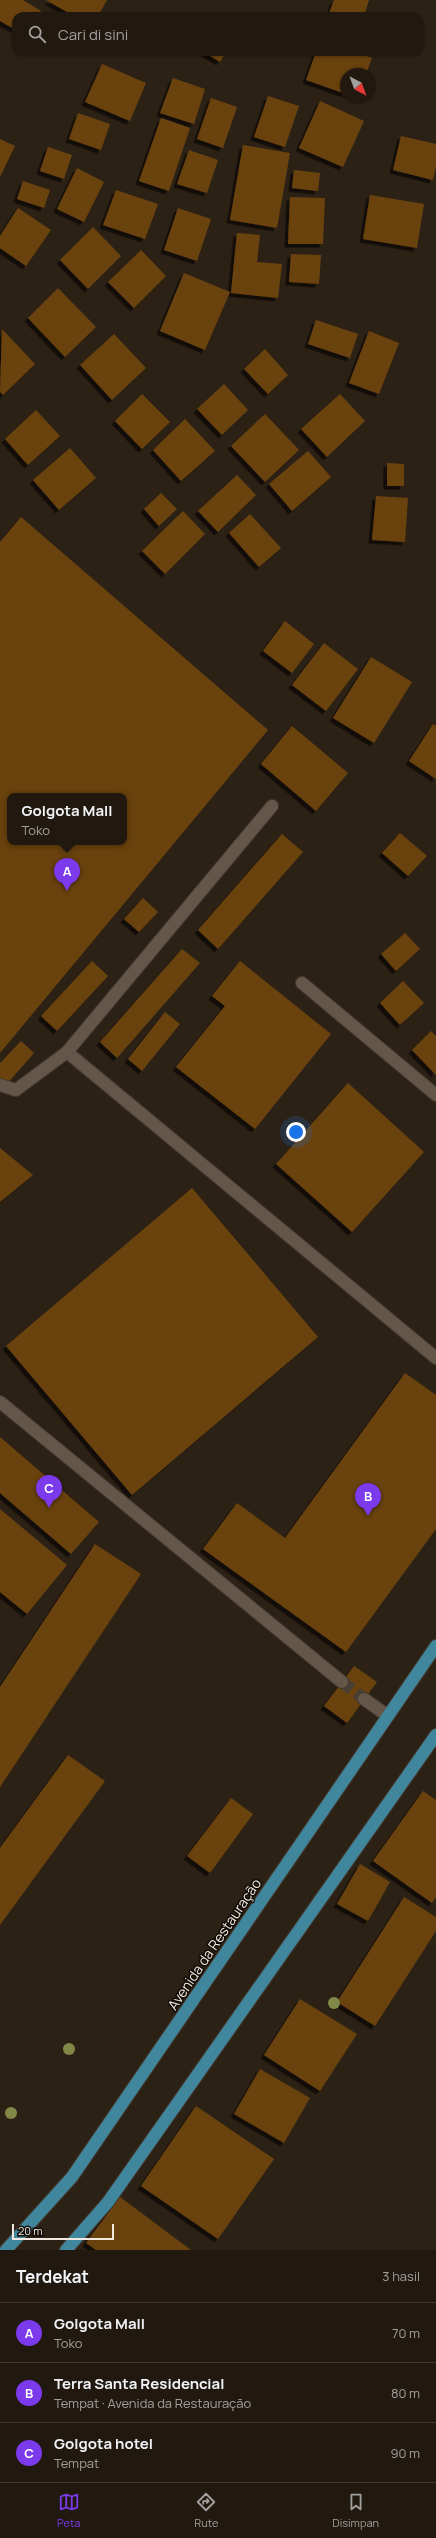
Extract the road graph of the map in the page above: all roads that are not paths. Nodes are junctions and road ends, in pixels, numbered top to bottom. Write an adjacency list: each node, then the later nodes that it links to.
1 (272, 806): 3 (lane)
2 (302, 983): 5 (lane)
3 (67, 1052): 4 (lane); 6 (lane)
4 (0, 1085)
5 (436, 1095)
6 (436, 1358)
7 (0, 1402): 9 (lane)
8 (436, 1646): 11 (main road, Avenida da Restauração)
9 (342, 1682)
10 (364, 1699): 11 (lane)
11 (388, 1716): 13 (main road, Avenida da Restauração)
12 (436, 1735): 14 (main road)
13 (6, 2250)
14 (66, 2250)

